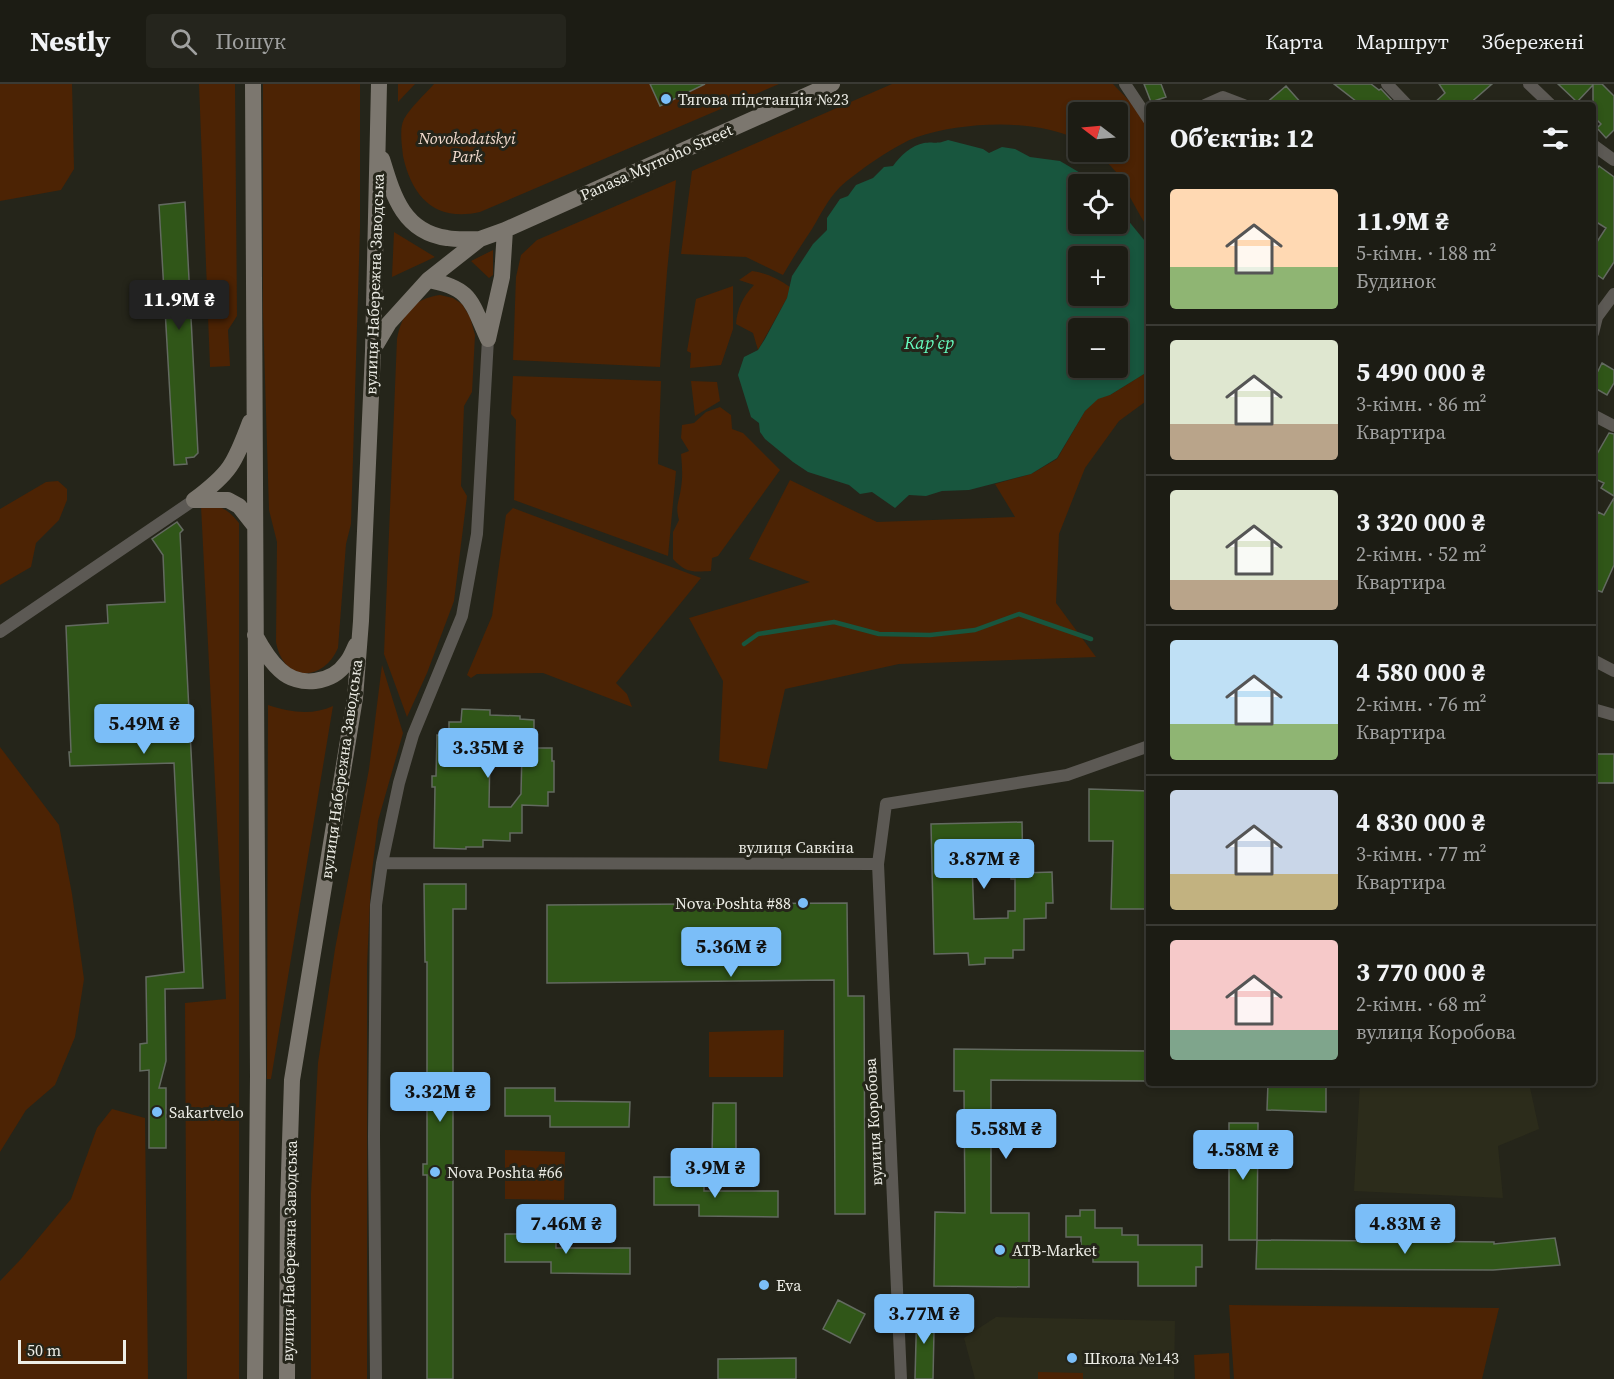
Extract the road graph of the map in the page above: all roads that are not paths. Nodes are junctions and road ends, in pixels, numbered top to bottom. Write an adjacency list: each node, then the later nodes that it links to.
1 (253, 84): 22 (main road, вулиця Набережна Заводська)
2 (379, 84): 12 (main road, вулиця Набережна Заводська)
3 (832, 84): 15 (main road, Panasa Myrnoho Street)
4 (1125, 84): 11 (street)
5 (1387, 84): 9 (street)
6 (1529, 84): 10 (street)
7 (1212, 102): 8 (street)
8 (1236, 102)
9 (1404, 102)
10 (1548, 102)
11 (1146, 116)
12 (378, 146): 16 (main road); 21 (main road, вулиця Набережна Заводська)
13 (1596, 147): 14 (street)
14 (1614, 160)
15 (505, 230): 16 (main road, Panasa Myrnoho Street); 20 (main road)
16 (480, 239): 17 (main road)
17 (428, 280): 20 (main road); 21 (main road)
18 (1614, 294): 19 (street)
19 (1596, 315)
20 (488, 339): 35 (street)
21 (373, 351): 29 (main road, вулиця Набережна Заводська)
22 (254, 411): 25 (main road); 26 (main road, вулиця Набережна Заводська)
23 (1596, 417): 24 (street)
24 (1614, 426)
25 (194, 500): 26 (main road); 27 (street)
26 (254, 525): 28 (main road, вулиця Набережна Заводська)
27 (0, 632)
28 (255, 634): 29 (main road); 37 (main road, вулиця Набережна Заводська)
29 (360, 638): 38 (main road, вулиця Набережна Заводська)
30 (1596, 661): 31 (street)
31 (1614, 670)
32 (1596, 710): 33 (street)
33 (1614, 714)
34 (1146, 747): 36 (street)
35 (382, 863): 36 (street, вулиця Савкіна); 39 (street)
36 (878, 864): 40 (street, вулиця Коробова)
37 (255, 1379)
38 (287, 1379)
39 (376, 1379)
40 (901, 1379)

